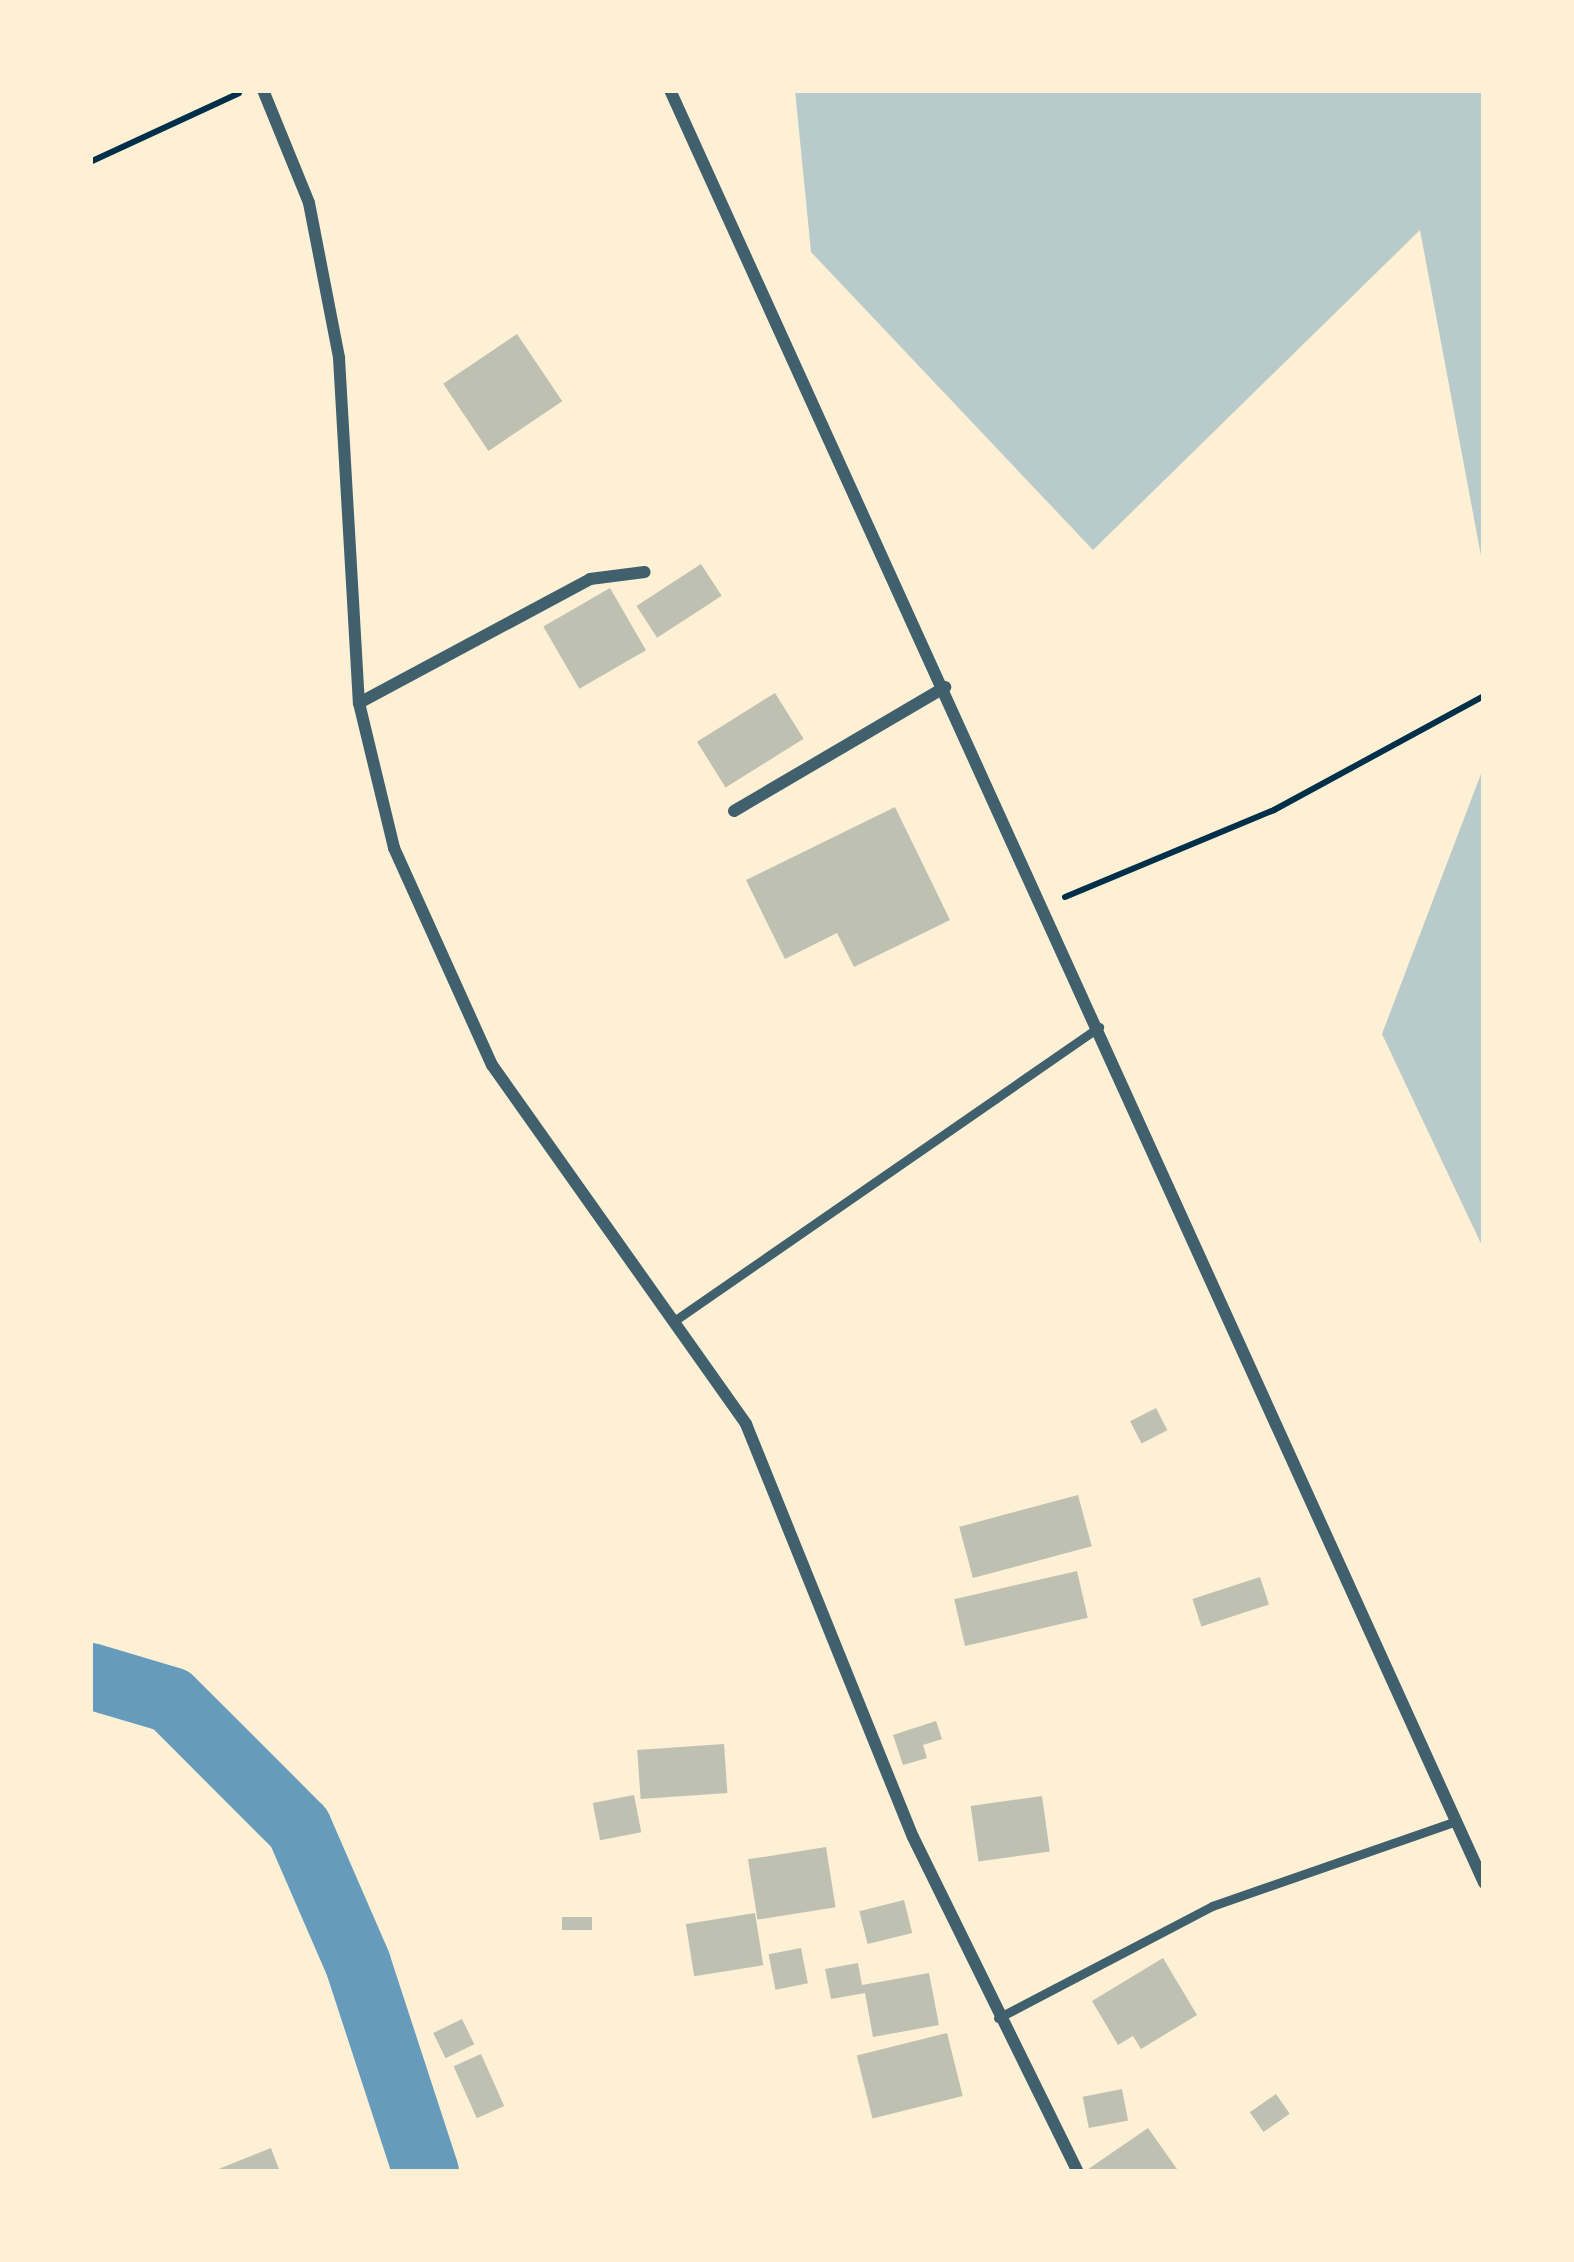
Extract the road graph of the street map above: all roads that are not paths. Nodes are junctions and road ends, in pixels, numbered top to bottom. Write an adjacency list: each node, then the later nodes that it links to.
1 (263, 90): 5 (street)
2 (670, 90): 4 (street)
3 (645, 572): 5 (street)
4 (945, 687): 6 (street); 7 (street)
5 (359, 703): 8 (street)
6 (734, 811)
7 (1100, 1026): 8 (lane); 9 (street)
8 (674, 1322): 11 (street)
9 (1456, 1820): 10 (street); 11 (lane)
10 (1484, 1883)
11 (998, 2018): 12 (street)
12 (1078, 2172)

